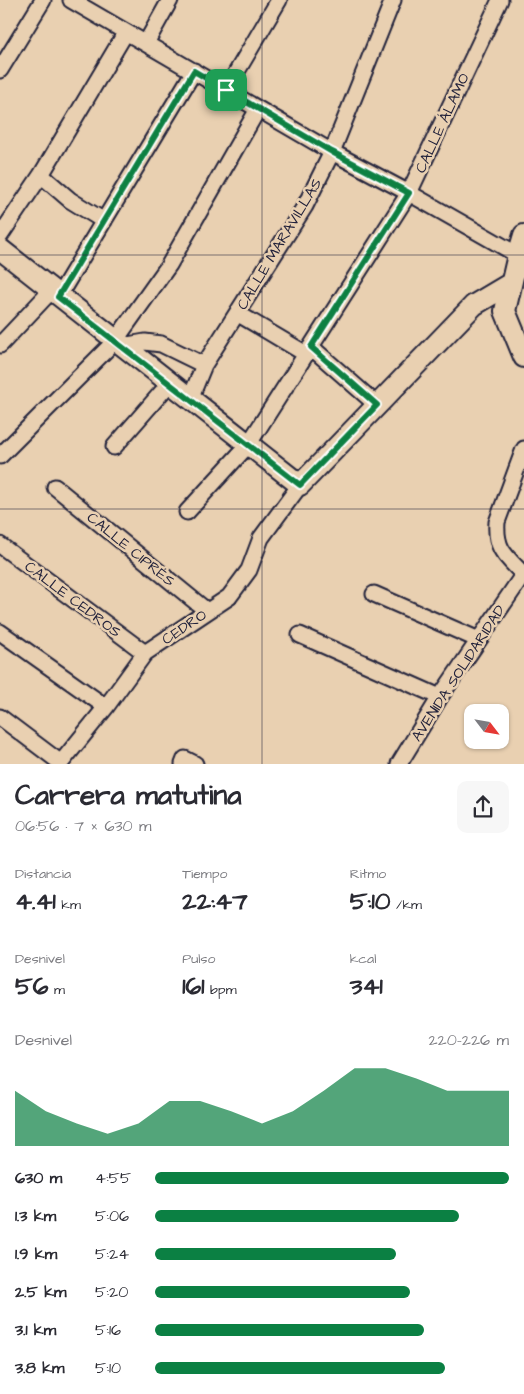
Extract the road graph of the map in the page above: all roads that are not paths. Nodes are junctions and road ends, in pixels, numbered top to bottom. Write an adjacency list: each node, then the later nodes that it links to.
1 (43, 0): 9 (street)
2 (71, 0): 7 (street)
3 (170, 0): 8 (street)
4 (278, 0): 11 (street)
5 (393, 0): 13 (street, CALLE MARAVILLAS)
6 (500, 0): 15 (street, CALLE ÁLAMO)
7 (126, 32): 8 (street); 14 (street)
8 (146, 43): 10 (street)
9 (0, 70)
10 (194, 71): 11 (street); 16 (street)
11 (226, 90): 12 (street)
12 (258, 109): 13 (street); 24 (street)
13 (332, 152): 15 (street); 23 (street, CALLE MARAVILLAS)
14 (41, 175): 16 (street); 18 (street)
15 (409, 193): 20 (street); 26 (street, CALLE ÁLAMO)
16 (104, 220): 22 (street)
17 (524, 235): 20 (street)
18 (0, 236)
19 (0, 249): 22 (street)
20 (518, 255): 21 (street)
21 (511, 283): 27 (street); 31 (street)
22 (55, 294): 24 (street); 25 (street)
23 (237, 313): 26 (street); 28 (street, CALLE MARAVILLAS)
24 (118, 344): 28 (street); 29 (street); 35 (street)
25 (0, 345)
26 (308, 350): 31 (street); 32 (street, CALLE ÁLAMO)
27 (524, 357)
28 (204, 365): 30 (street, CALLE MARAVILLAS)
29 (169, 384): 30 (street); 33 (street)
30 (190, 399): 32 (street)
31 (377, 405): 36 (street)
32 (248, 445): 36 (street); 38 (street, CALLE ÁLAMO)
33 (114, 447)
34 (524, 449): 40 (street, AVENIDA SOLIDARIDAD)
35 (0, 456)
36 (300, 485): 42 (street, CEDRO)
37 (54, 487): 42 (street, CALLE CIPRÉS)
38 (187, 512)
39 (0, 545): 46 (street, CALLE CEDROS)
40 (524, 575): 45 (street, AVENIDA SOLIDARIDAD)
41 (374, 594): 45 (street)
42 (207, 611): 46 (street, CEDRO)
43 (0, 632): 48 (street)
44 (300, 635): 47 (street)
45 (479, 640): 47 (street, AVENIDA SOLIDARIDAD)
46 (145, 653): 48 (street, CEDRO)
47 (440, 697): 51 (street, AVENIDA SOLIDARIDAD)
48 (106, 707): 50 (street, CEDRO)
49 (0, 717): 50 (street)
50 (61, 763)
51 (399, 764)

